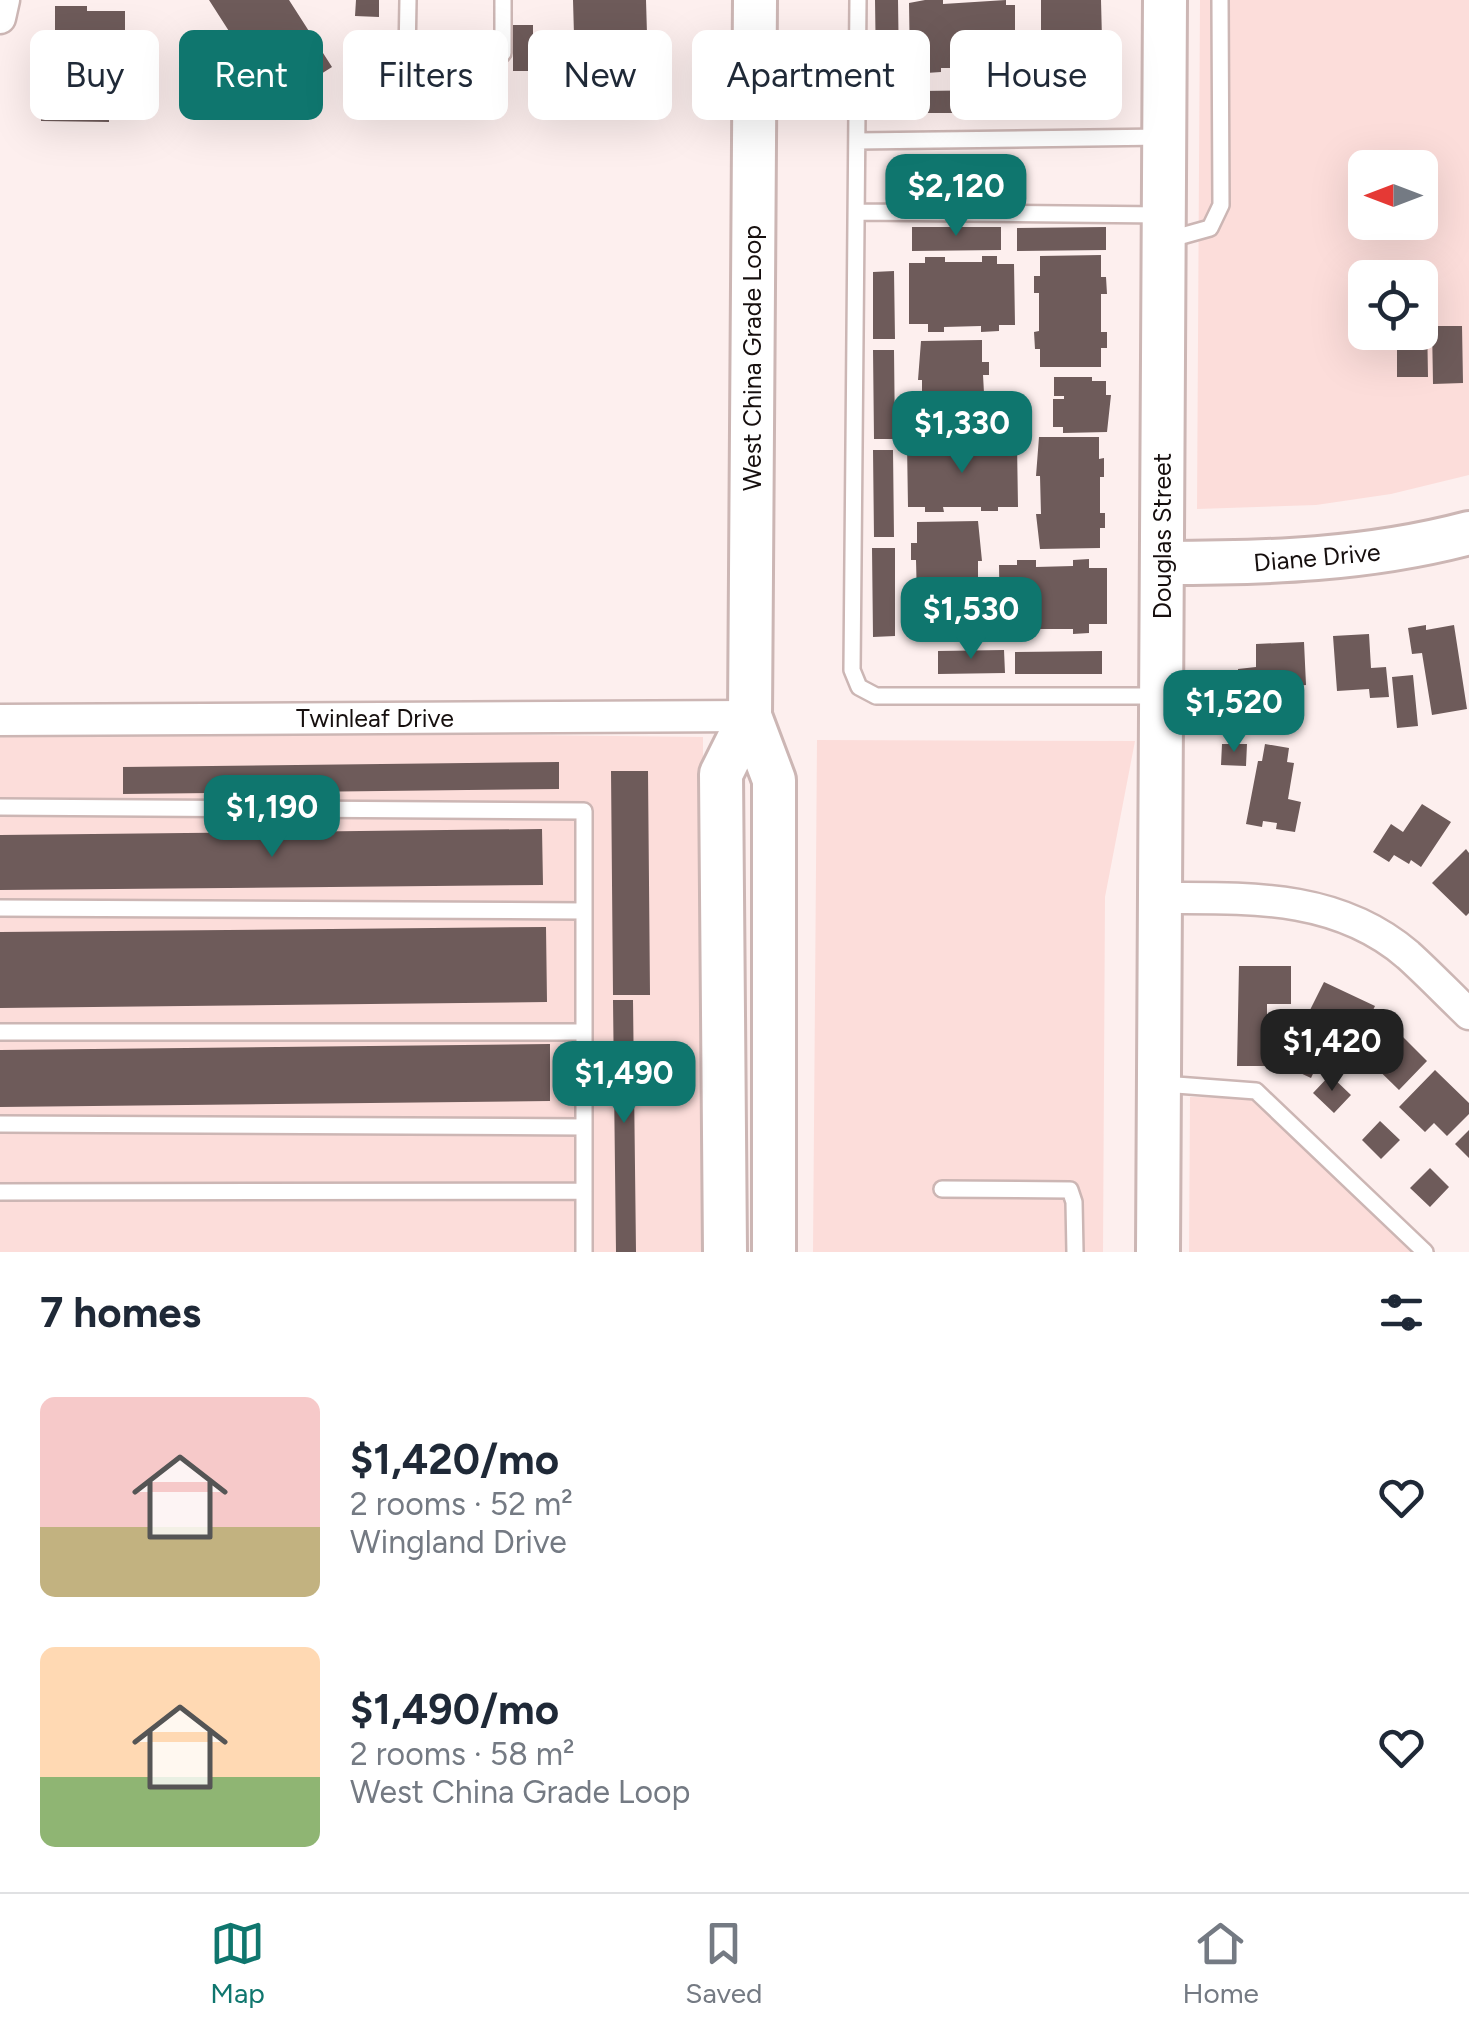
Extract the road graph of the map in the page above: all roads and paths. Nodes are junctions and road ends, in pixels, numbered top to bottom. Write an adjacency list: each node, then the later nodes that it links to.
1 (408, 0): 2 (lane)
2 (503, 0)
3 (755, 0): 14 (main road, West China Grade Loop)
4 (858, 0): 8 (lane)
5 (1165, 0): 7 (main road, Douglas Street)
6 (1220, 0): 10 (lane)
7 (1164, 137): 8 (lane); 10 (main road, Douglas Street)
8 (857, 141): 9 (lane)
9 (856, 212): 10 (lane); 13 (lane)
10 (1164, 228): 12 (main road, Douglas Street)
11 (1469, 534): 12 (main road, Diane Drive)
12 (1162, 563): 13 (main road, Douglas Street)
13 (1161, 696): 17 (main road, Douglas Street)
14 (750, 716): 15 (street, Twinleaf Drive); 30 (main road, West China Grade Loop); 31 (main road, West China Grade Loop)
15 (0, 720)
16 (0, 806): 19 (lane)
17 (1160, 898): 20 (street); 23 (main road, Douglas Street)
18 (0, 908): 19 (lane)
19 (584, 912): 22 (lane)
20 (1469, 1014)
21 (0, 1032): 22 (lane)
22 (584, 1032): 25 (lane)
23 (1159, 1084): 33 (main road, Douglas Street); 34 (lane)
24 (0, 1124): 25 (lane)
25 (584, 1127): 27 (lane)
26 (942, 1189): 32 (lane)
27 (584, 1191): 28 (lane); 29 (lane)
28 (0, 1192)
29 (584, 1252)
30 (725, 1252)
31 (774, 1252)
32 (1075, 1252)
33 (1158, 1252)
34 (1426, 1252)

